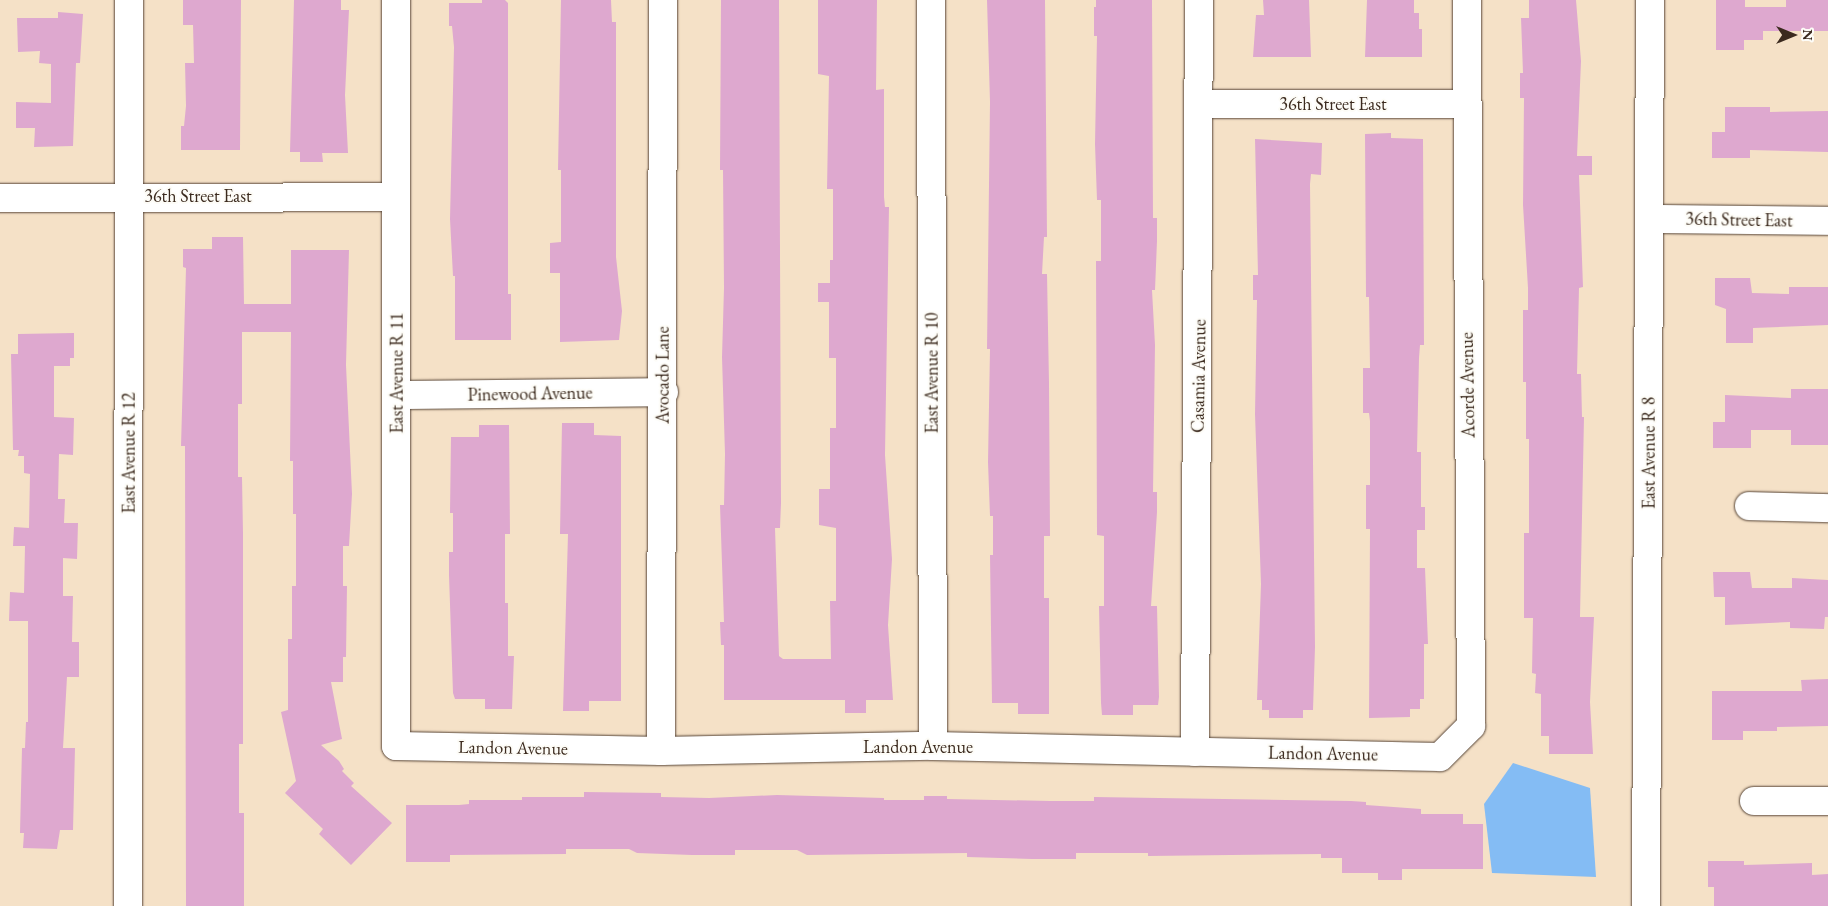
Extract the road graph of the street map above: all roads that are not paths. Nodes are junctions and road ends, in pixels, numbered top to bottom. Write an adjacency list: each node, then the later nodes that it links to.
1 (129, 0): 10 (street, East Avenue R 12)
2 (396, 0): 11 (street, East Avenue R 11)
3 (662, 0): 15 (street, Avocado Lane)
4 (930, 0): 20 (street, East Avenue R 10)
5 (1199, 0): 8 (street, Casamia Avenue)
6 (1467, 0): 9 (street, Acorde Avenue)
7 (1650, 0): 13 (street, East Avenue R 8)
8 (1201, 104): 9 (street, 36th Street East); 22 (street, Casamia Avenue)
9 (1465, 104): 23 (street, Acorde Avenue)
10 (129, 196): 11 (street, 36th Street East); 12 (street, 36th Street East); 26 (street, East Avenue R 12)
11 (396, 197): 16 (street, East Avenue R 11)
12 (0, 198)
13 (1651, 219): 14 (street, 36th Street East); 27 (street, East Avenue R 8)
14 (1828, 221)
15 (664, 392): 16 (street, Pinewood Avenue); 21 (street, Avocado Lane)
16 (397, 395): 19 (street, East Avenue R 11)
17 (1748, 506): 18 (street)
18 (1828, 508)
19 (396, 746): 21 (street, Landon Avenue)
20 (933, 746): 21 (street, Landon Avenue); 22 (street, Landon Avenue)
21 (661, 750)
22 (1195, 752): 23 (street, Landon Avenue)
23 (1440, 757)
24 (1754, 801): 25 (street)
25 (1828, 801)
26 (128, 906)
27 (1646, 906)

